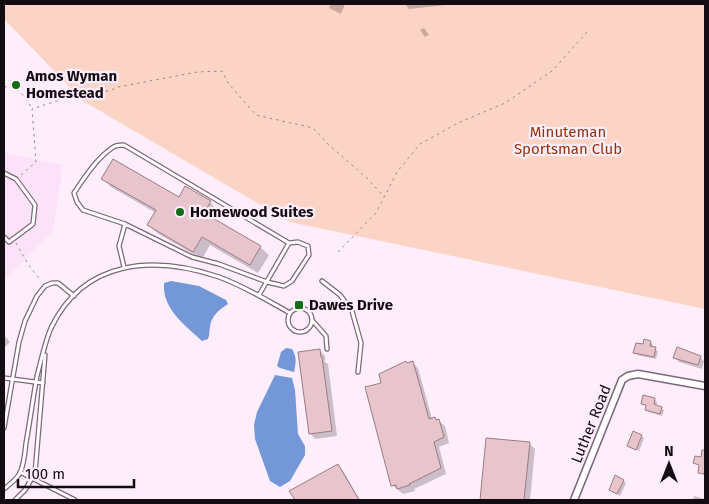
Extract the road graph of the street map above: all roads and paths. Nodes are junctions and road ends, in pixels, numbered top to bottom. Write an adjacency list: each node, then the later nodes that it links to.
1 (586, 32): 6 (path)
2 (4, 87): 3 (path)
3 (32, 109): 5 (path); 6 (path)
4 (4, 174): 5 (lane)
5 (16, 180): 9 (lane)
6 (384, 197): 11 (path)
7 (124, 224): 10 (lane); 12 (lane); 14 (lane)
8 (4, 237): 9 (lane)
9 (14, 240): 15 (path)
10 (289, 243): 14 (lane); 14 (lane)
11 (338, 252)
12 (124, 268): 16 (lane); 17 (lane)
13 (322, 281): 22 (lane)
14 (267, 282): 16 (lane)
15 (45, 286): 17 (lane); 24 (lane)
16 (259, 295): 18 (lane)
17 (74, 296): 20 (lane)
18 (290, 313): 19 (lane); 19 (lane)
19 (312, 320): 21 (lane)
20 (45, 347): 25 (lane); 26 (lane)
21 (327, 348)
22 (358, 372)
23 (4, 378): 24 (lane)
24 (13, 379): 25 (lane); 28 (lane)
25 (36, 382): 26 (lane); 29 (lane)
26 (43, 383): 30 (lane)
27 (705, 386): 34 (street, Luther Road)
28 (4, 428)
29 (20, 472): 30 (lane); 31 (lane)
30 (32, 479): 32 (lane); 33 (lane)
31 (4, 489)
32 (15, 500)
33 (75, 500)
34 (574, 500)

